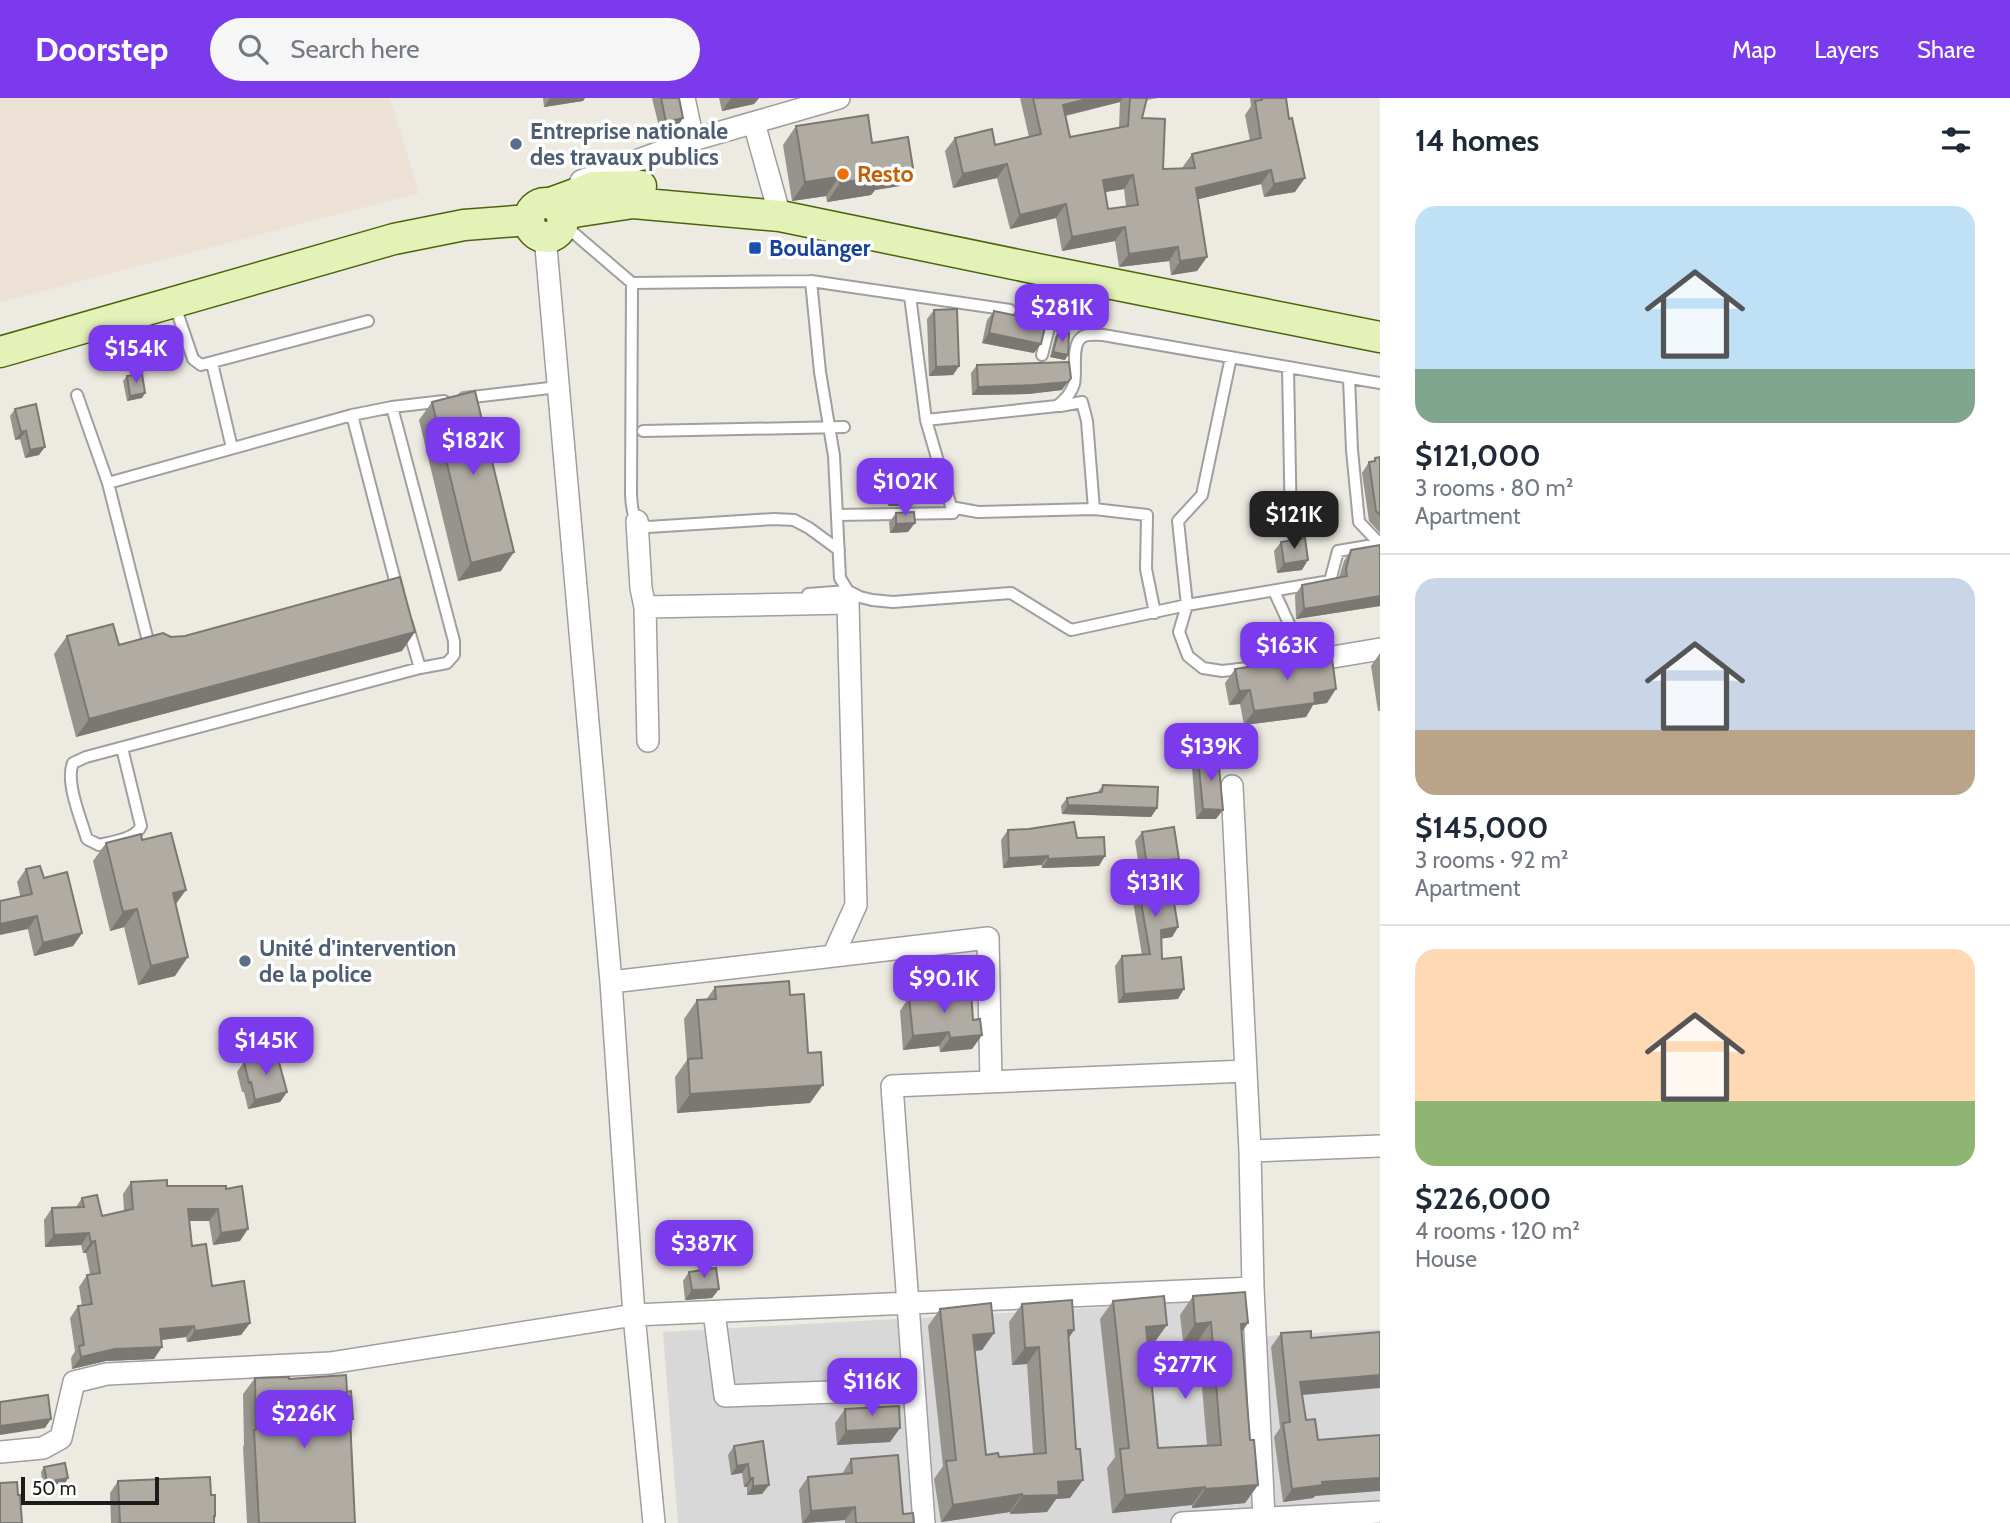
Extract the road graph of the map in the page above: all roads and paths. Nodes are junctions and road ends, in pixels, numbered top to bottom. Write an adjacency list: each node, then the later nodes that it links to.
1 (684, 98): 4 (street)
2 (839, 98): 3 (street)
3 (754, 122): 4 (street); 5 (street)
4 (693, 141): 6 (street)
5 (780, 216): 6 (main road); 7 (main road)
6 (548, 217): 9 (lane); 11 (main road); 22 (street)
7 (1062, 274): 14 (main road); 16 (lane)
8 (811, 281): 9 (lane); 10 (lane); 29 (lane)
9 (632, 283): 36 (lane)
10 (910, 296): 12 (lane); 27 (lane)
11 (174, 303): 15 (main road); 18 (lane)
12 (1010, 310)
13 (368, 321): 18 (lane)
14 (1380, 337)
15 (0, 352)
16 (1042, 355)
17 (1231, 357): 19 (lane); 24 (lane); 44 (lane)
18 (212, 363): 31 (lane)
19 (1288, 367): 20 (lane); 37 (lane)
20 (1349, 378): 21 (lane); 38 (lane)
21 (1380, 383)
22 (558, 387): 25 (lane); 56 (street)
23 (77, 395): 32 (lane)
24 (1057, 406): 27 (lane); 33 (lane)
25 (392, 407): 26 (lane); 51 (lane)
26 (352, 415): 31 (lane); 40 (lane)
27 (926, 420): 34 (lane)
28 (844, 427): 29 (lane)
29 (829, 429): 30 (lane); 35 (lane)
30 (643, 431)
31 (232, 448): 32 (lane)
32 (108, 483): 47 (lane)
33 (1094, 509): 34 (lane); 46 (lane)
34 (953, 513): 35 (lane)
35 (837, 515): 39 (lane)
36 (637, 521): 39 (lane); 45 (street)
37 (1291, 529)
38 (1380, 544): 43 (lane)
39 (839, 550): 42 (lane)
40 (396, 584): 41 (lane); 51 (lane)
41 (383, 588)
42 (848, 591): 45 (lane); 46 (lane)
43 (1274, 591): 44 (lane); 49 (lane)
44 (1186, 605): 46 (lane); 50 (lane)
45 (645, 607): 52 (street); 55 (street)
46 (1154, 613)
47 (170, 647)
48 (1380, 649): 49 (street)
49 (1297, 661)
50 (1263, 666)
51 (420, 668): 53 (lane)
52 (648, 741)
53 (121, 748): 53 (lane)
54 (1232, 786): 57 (street)
55 (833, 956): 56 (street); 58 (street)
56 (611, 982): 64 (street)
57 (1246, 1071): 58 (street); 60 (street)
58 (991, 1082): 62 (street)
59 (1380, 1146): 60 (street)
60 (1251, 1151): 61 (street)
61 (1253, 1288): 62 (street); 68 (street)
62 (908, 1304): 63 (street); 65 (street)
63 (714, 1312): 64 (street); 65 (street)
64 (634, 1315): 66 (street); 69 (street)
65 (915, 1390): 70 (street)
66 (0, 1452)
67 (1376, 1516): 68 (street)
68 (1264, 1518): 71 (street)
69 (654, 1523)
70 (924, 1523)
71 (1182, 1523)

